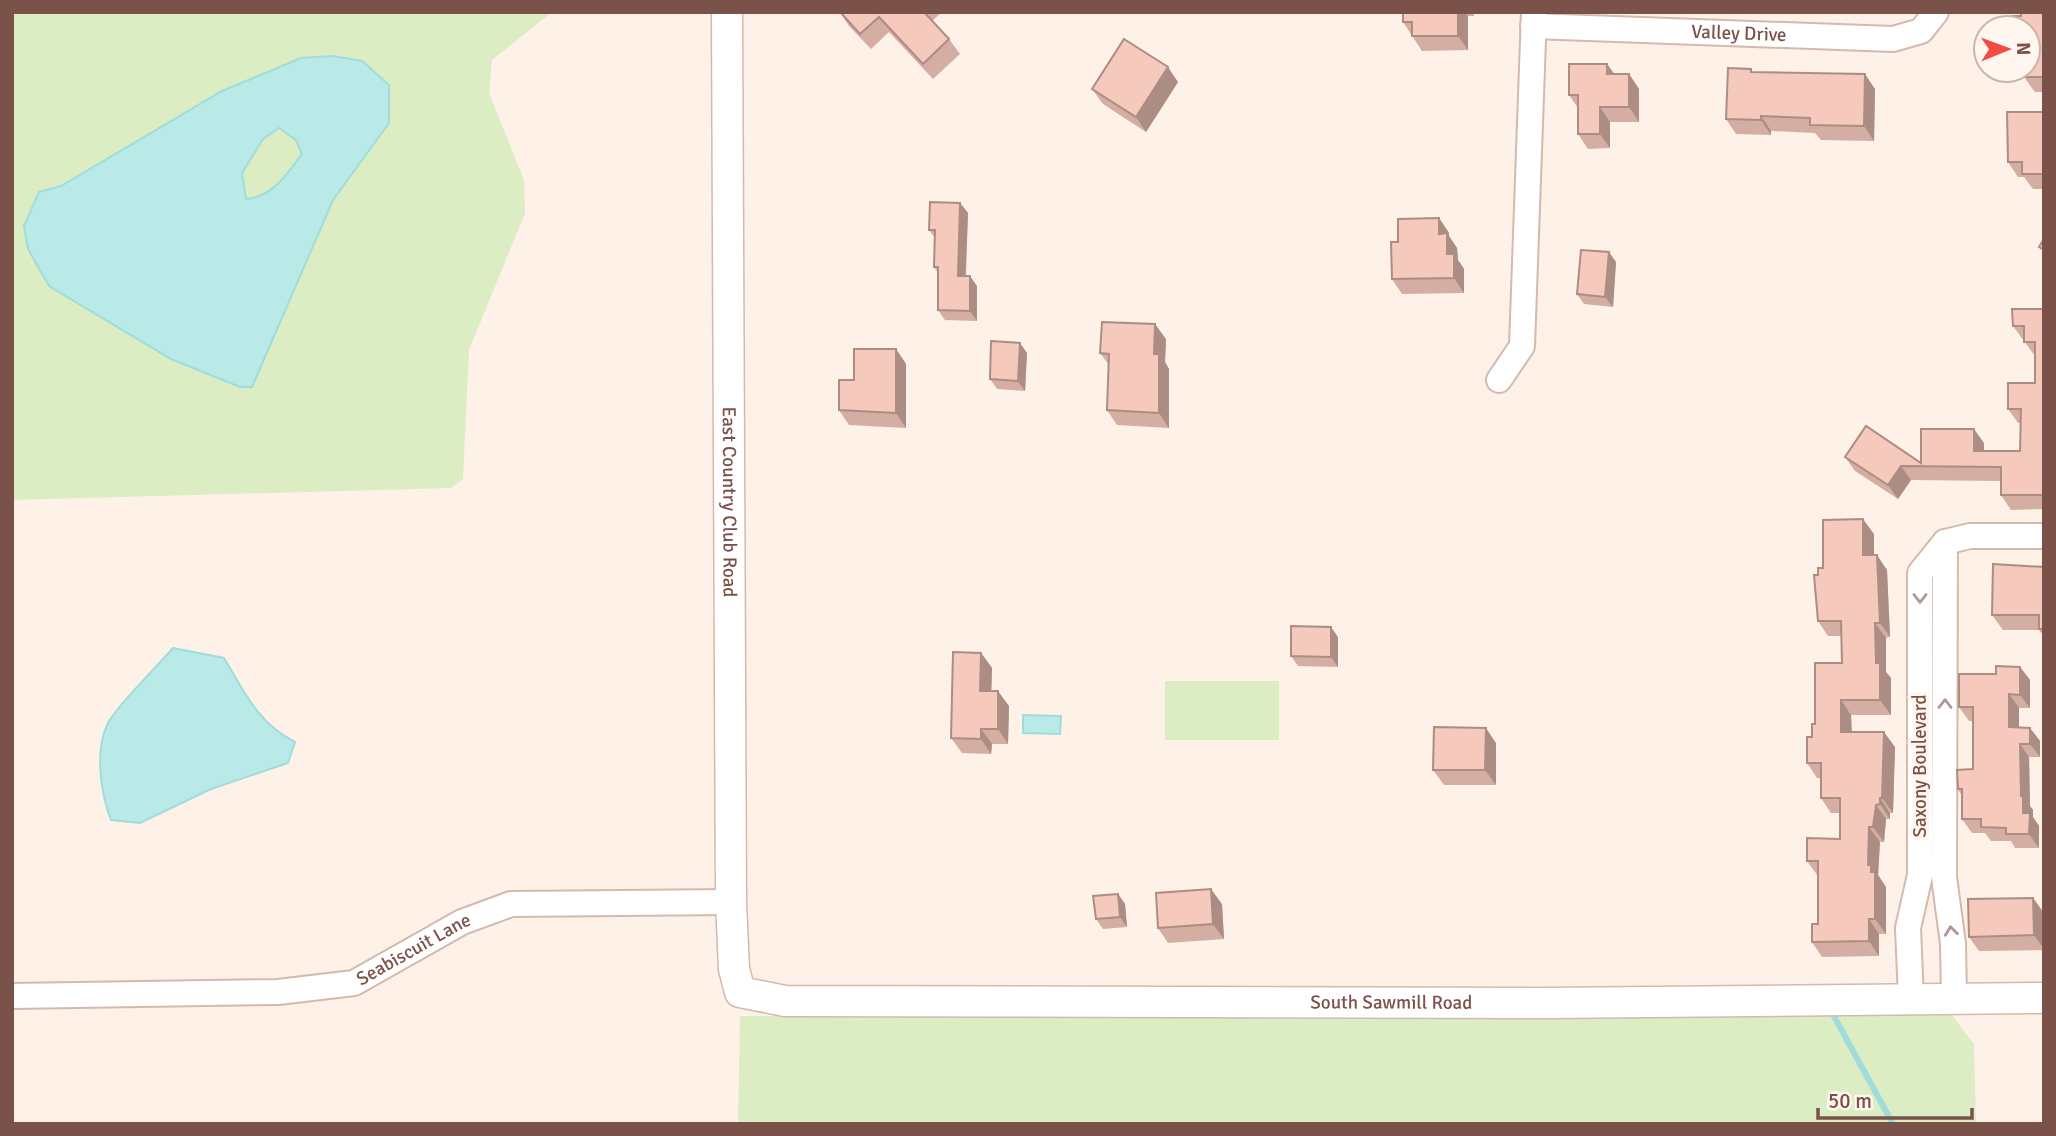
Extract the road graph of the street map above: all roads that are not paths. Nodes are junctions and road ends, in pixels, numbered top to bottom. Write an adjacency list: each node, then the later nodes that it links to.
1 (727, 12): 7 (street, East Country Club Road)
2 (1936, 12): 3 (street, Valley Drive)
3 (1534, 19): 4 (street)
4 (1499, 380)
5 (2044, 536): 6 (street)
6 (1945, 542): 11 (street, Saxony Boulevard, one-way to 11); 12 (street, Saxony Boulevard, one-way to 6)
7 (731, 902): 8 (street, East Country Club Road); 9 (street, Seabiscuit Lane)
8 (740, 992): 11 (street, South Sawmill Road)
9 (12, 996)
10 (2044, 998): 12 (street, South Sawmill Road)
11 (1911, 999): 12 (street, South Sawmill Road)
12 (1954, 999)

